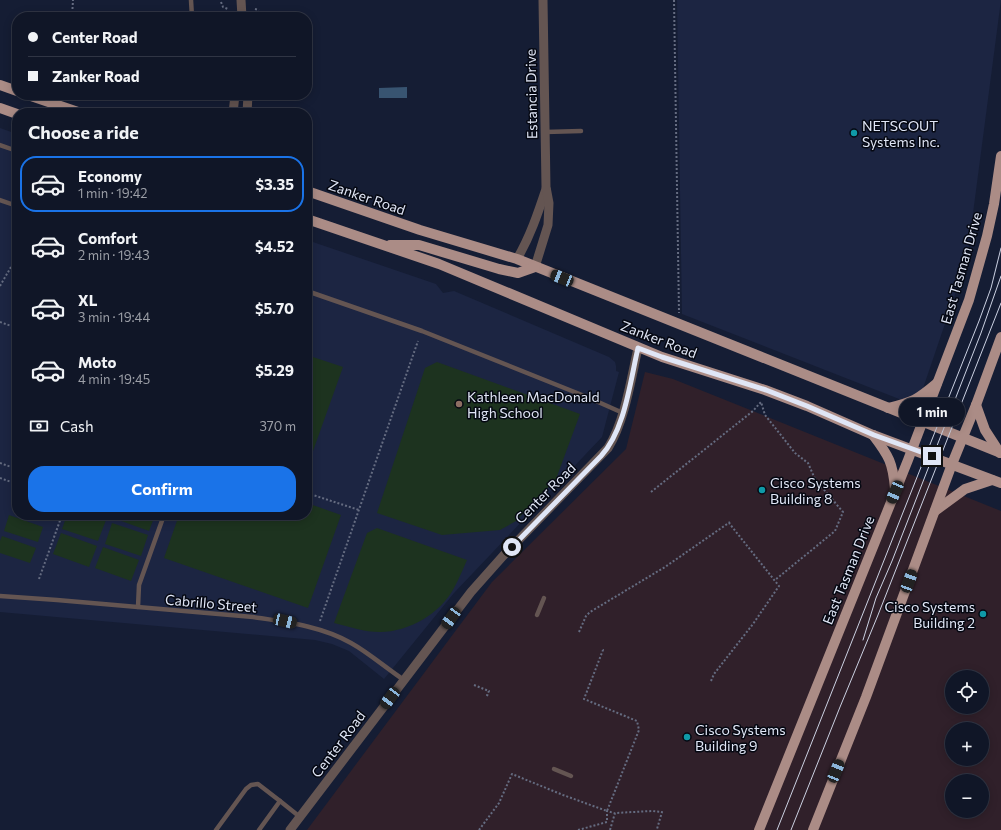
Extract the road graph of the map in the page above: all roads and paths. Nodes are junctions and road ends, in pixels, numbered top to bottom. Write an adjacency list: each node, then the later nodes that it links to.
1 (73, 0): 10 (path)
2 (191, 0): 11 (lane)
3 (241, 0): 12 (street)
4 (543, 0): 20 (street, Estancia Drive)
5 (674, 0): 36 (path)
6 (221, 2): 7 (path)
7 (228, 8)
8 (255, 9): 9 (path)
9 (259, 10)
10 (72, 12)
11 (192, 12)
12 (242, 12)
13 (0, 85): 14 (main road)
14 (12, 89)
15 (43, 100): 17 (main road)
16 (0, 108): 18 (main road)
17 (66, 108)
18 (12, 112)
19 (581, 131): 20 (lane)
20 (545, 132): 24 (street, Estancia Drive)
21 (0, 145): 22 (lane)
22 (12, 149)
23 (1001, 156): 41 (main road, East Tasman Drive)
24 (546, 188): 30 (street, Estancia Drive); 32 (street, Estancia Drive)
25 (312, 193): 30 (main road, Zanker Road)
26 (0, 200): 27 (lane)
27 (12, 204)
28 (312, 221): 29 (main road, Zanker Road)
29 (378, 244): 32 (main road); 40 (main road, Zanker Road)
30 (517, 259): 32 (main road, Zanker Road)
31 (12, 265): 33 (path)
32 (535, 267): 36 (main road, Zanker Road)
33 (0, 286)
34 (312, 293): 44 (lane)
35 (0, 322): 37 (path)
36 (679, 325): 43 (main road, Zanker Road)
37 (12, 326)
38 (1001, 337): 42 (main road)
39 (418, 341): 59 (path)
40 (638, 348): 44 (street, Center Road); 46 (main road, Zanker Road)
41 (937, 383): 43 (main road); 45 (main road, East Tasman Drive)
42 (976, 405): 47 (main road); 49 (main road)
43 (888, 408): 45 (main road, Zanker Road)
44 (623, 413): 72 (street, Center Road)
45 (923, 422): 47 (main road, Zanker Road); 48 (main road, East Tasman Drive)
46 (874, 435): 48 (main road, Zanker Road); 57 (main road)
47 (962, 437): 49 (main road, Zanker Road); 51 (main road)
48 (912, 449): 51 (main road, Zanker Road); 57 (main road, East Tasman Drive)
49 (1000, 453)
50 (0, 463): 52 (path)
51 (952, 464): 54 (main road, Zanker Road); 60 (main road)
52 (12, 467)
53 (0, 478): 55 (path)
54 (997, 481): 60 (main road)
55 (12, 482)
56 (651, 492): 64 (path)
57 (895, 492): 89 (main road, East Tasman Drive)
58 (312, 495): 59 (path)
59 (359, 510): 69 (path)
60 (935, 511): 90 (main road)
61 (60, 520): 63 (path)
62 (162, 520): 67 (lane)
63 (39, 580)
64 (775, 580): 70 (path); 73 (path)
65 (0, 596): 67 (lane, Cabrillo Street)
66 (544, 598): 68 (lane)
67 (138, 607): 72 (lane, Cabrillo Street)
68 (537, 615)
69 (320, 621)
70 (579, 632)
71 (601, 649): 79 (path)
72 (404, 680): 81 (street, Center Road)
73 (711, 681)
74 (474, 685): 75 (path)
75 (488, 696)
76 (554, 769): 77 (lane)
77 (571, 776)
78 (280, 801): 81 (lane); 83 (lane); 84 (lane)
79 (607, 811): 80 (path); 86 (path); 87 (path)
80 (615, 813): 82 (path); 88 (path)
81 (300, 816): 85 (street, Center Road)
82 (657, 829)
83 (216, 830)
84 (259, 830)
85 (290, 830)
86 (479, 830)
87 (578, 830)
88 (610, 830)
89 (759, 830)
90 (813, 830)

